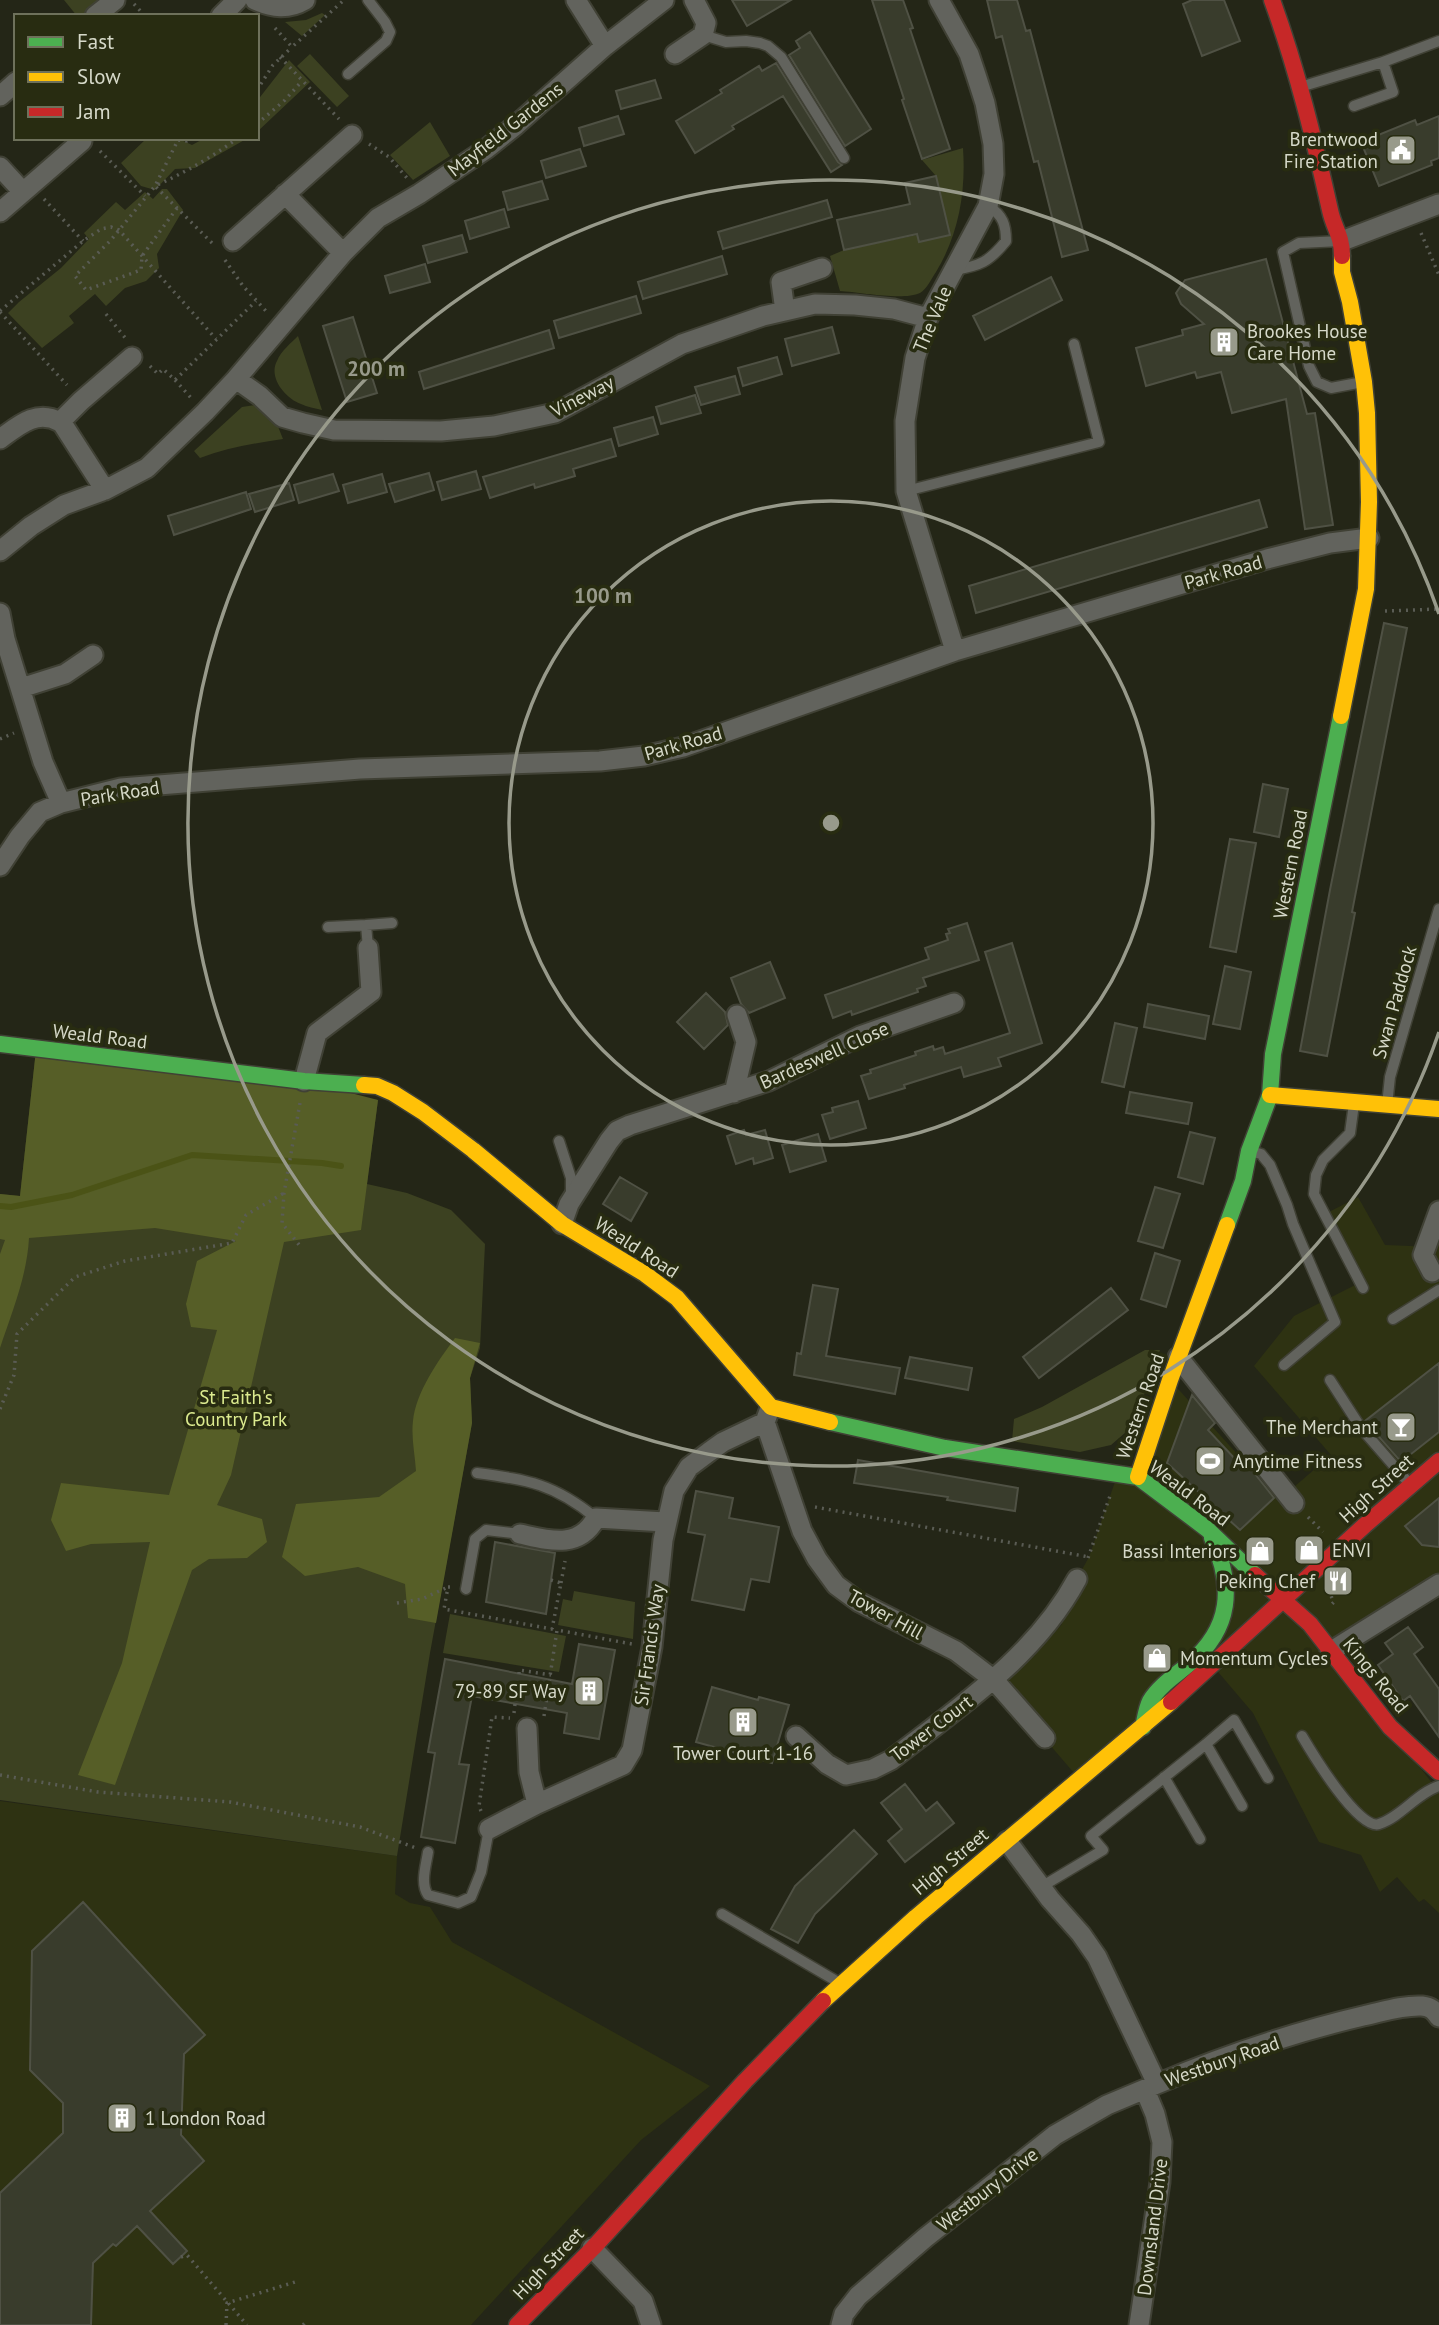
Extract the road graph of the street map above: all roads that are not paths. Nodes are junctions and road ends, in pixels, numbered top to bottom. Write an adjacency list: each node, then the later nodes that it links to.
1 (115, 0): 11 (street)
2 (237, 0): 12 (street)
3 (255, 0): 4 (street)
4 (305, 0)
5 (368, 0): 18 (lane)
6 (576, 0): 15 (street)
7 (664, 0): 15 (street, Mayfield Gardens)
8 (694, 0): 13 (street)
9 (939, 0): 30 (street, The Vale)
10 (1272, 0): 20 (street, Western Road)
11 (98, 14)
12 (223, 14)
13 (703, 35): 16 (street); 25 (lane)
14 (1439, 41): 17 (lane)
15 (605, 46): 34 (street, Mayfield Gardens)
16 (675, 54)
17 (1383, 62): 20 (lane); 22 (lane)
18 (348, 74)
19 (14, 84): 21 (street)
20 (1299, 87): 32 (street, Western Road)
21 (0, 96)
22 (1354, 106)
23 (352, 135): 28 (street)
24 (82, 141): 27 (street)
25 (844, 158)
26 (0, 167): 27 (street)
27 (27, 188): 31 (street)
28 (285, 194): 33 (street); 34 (street)
29 (1439, 204): 32 (street)
30 (988, 206): 36 (street, The Vale); 36 (lane)
31 (0, 212)
32 (1342, 241): 42 (street, Western Road); 42 (lane)
33 (227, 247)
34 (343, 253): 41 (street, Mayfield Gardens)
35 (822, 268): 37 (street)
36 (954, 270): 38 (street, The Vale)
37 (785, 311): 38 (street, Vineway); 41 (street, Vineway)
38 (928, 318): 46 (street, The Vale)
39 (1074, 344): 46 (lane)
40 (135, 354): 43 (street)
41 (236, 379): 45 (street, Mayfield Gardens)
42 (1364, 382): 47 (street, Western Road)
43 (60, 420): 44 (street); 45 (street)
44 (0, 439)
45 (105, 490): 48 (street, Mayfield Gardens)
46 (906, 491): 50 (street, The Vale)
47 (1368, 538): 50 (street, Park Road); 65 (street, Western Road)
48 (0, 551)
49 (0, 613): 52 (street)
50 (955, 651): 53 (street, Park Road)
51 (93, 655): 52 (street)
52 (21, 688): 53 (street)
53 (61, 803): 54 (street, Park Road)
54 (0, 866)
55 (1439, 909): 67 (lane, Swan Paddock)
56 (392, 923): 57 (lane)
57 (366, 925): 58 (lane); 59 (lane)
58 (328, 927)
59 (368, 948): 63 (street)
60 (954, 1003): 64 (street, Bardeswell Close)
61 (737, 1015): 64 (street, Bardeswell Close)
62 (0, 1044): 63 (street, Weald Road)
63 (304, 1081): 73 (street, Weald Road)
64 (734, 1093): 71 (street, Bardeswell Close)
65 (1270, 1095): 66 (street); 70 (street, Western Road)
66 (1354, 1103): 67 (street); 75 (lane)
67 (1387, 1105): 68 (street)
68 (1439, 1109)
69 (559, 1141): 71 (lane)
70 (1249, 1151): 77 (street, Western Road); 78 (lane)
71 (569, 1204): 73 (street, Bardeswell Close)
72 (1439, 1211): 74 (street)
73 (562, 1224): 80 (street, Weald Road)
74 (1437, 1281): 76 (lane)
75 (1363, 1288)
76 (1393, 1319)
77 (1178, 1357): 83 (street, Western Road); 85 (street)
78 (1284, 1365)
79 (1330, 1380): 84 (lane)
80 (768, 1415): 83 (street, Weald Road); 87 (street, Sir Francis Way); 95 (street, Tower Hill)
81 (1439, 1461): 84 (street, High Street)
82 (477, 1472): 86 (lane)
83 (1138, 1477): 88 (street, Weald Road)
84 (1411, 1485): 93 (street, High Street)
85 (1294, 1503)
86 (596, 1518): 87 (street); 89 (street)
87 (666, 1522): 106 (street, Sir Francis Way)
88 (1207, 1529): 93 (street, Weald Road); 96 (street)
89 (520, 1534): 92 (lane)
90 (1077, 1579): 95 (street)
91 (1439, 1584): 94 (street)
92 (467, 1589)
93 (1283, 1602): 94 (street, Kings Road); 96 (street, High Street)
94 (1331, 1652): 102 (street, Kings Road)
95 (994, 1680): 98 (street, Tower Court); 100 (street, Tower Hill)
96 (1143, 1727): 110 (street, High Street)
97 (527, 1728): 106 (street)
98 (796, 1736)
99 (1302, 1736): 105 (lane)
100 (1045, 1738)
101 (1206, 1744): 103 (lane); 104 (lane); 107 (lane)
102 (1439, 1772)
103 (1164, 1777): 109 (lane); 112 (lane)
104 (1268, 1778)
105 (1439, 1786)
106 (537, 1804): 108 (street, Sir Francis Way)
107 (1242, 1806)
108 (489, 1829): 111 (lane)
109 (1200, 1839)
110 (1007, 1841): 112 (street, Westbury Road); 114 (street, High Street)
111 (428, 1852)
112 (1041, 1887): 116 (street, Westbury Road)
113 (722, 1914): 114 (lane)
114 (841, 1984): 117 (street, High Street)
115 (1439, 2017): 116 (street, Westbury Road)
116 (1151, 2087): 120 (street, Westbury Drive); 121 (street, Downsland Drive)
117 (592, 2248): 118 (street, High Street); 119 (street)
118 (517, 2325)
119 (651, 2325)
120 (841, 2325)
121 (1139, 2325)

